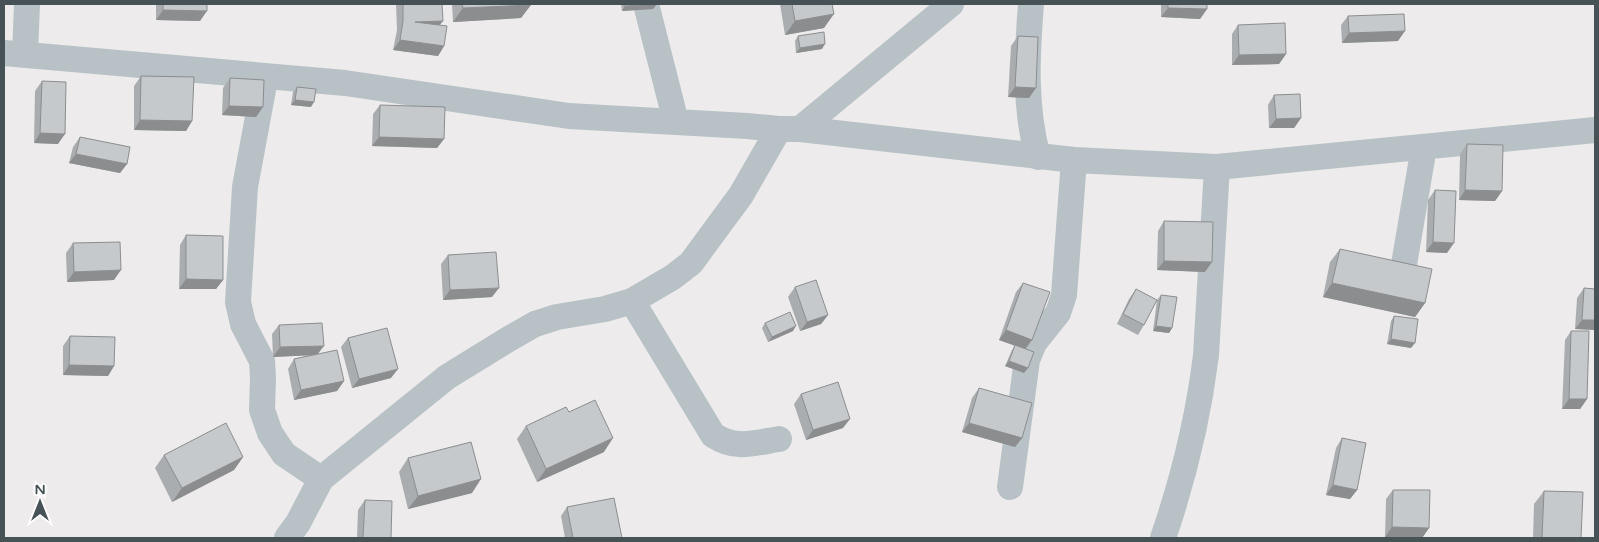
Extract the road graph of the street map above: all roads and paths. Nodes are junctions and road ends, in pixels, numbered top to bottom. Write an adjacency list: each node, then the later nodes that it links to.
1 (27, 4): 5 (street)
2 (646, 4): 7 (street)
3 (951, 4): 9 (street)
4 (1031, 4): 12 (street)
5 (15, 54): 6 (street)
6 (265, 76): 7 (street); 19 (street)
7 (676, 122): 8 (street)
8 (747, 126): 9 (street); 14 (street)
9 (789, 129): 12 (street); 14 (street)
10 (1595, 130): 11 (street)
11 (1424, 147): 15 (street); 16 (street)
12 (1038, 157): 13 (street)
13 (1074, 160): 15 (street); 20 (street)
14 (759, 166): 17 (street)
15 (1217, 167): 22 (street)
16 (1401, 282)
17 (632, 301): 18 (street); 19 (street)
18 (779, 439)
19 (320, 479): 21 (street)
20 (1010, 488)
21 (287, 538)
22 (1163, 538)

